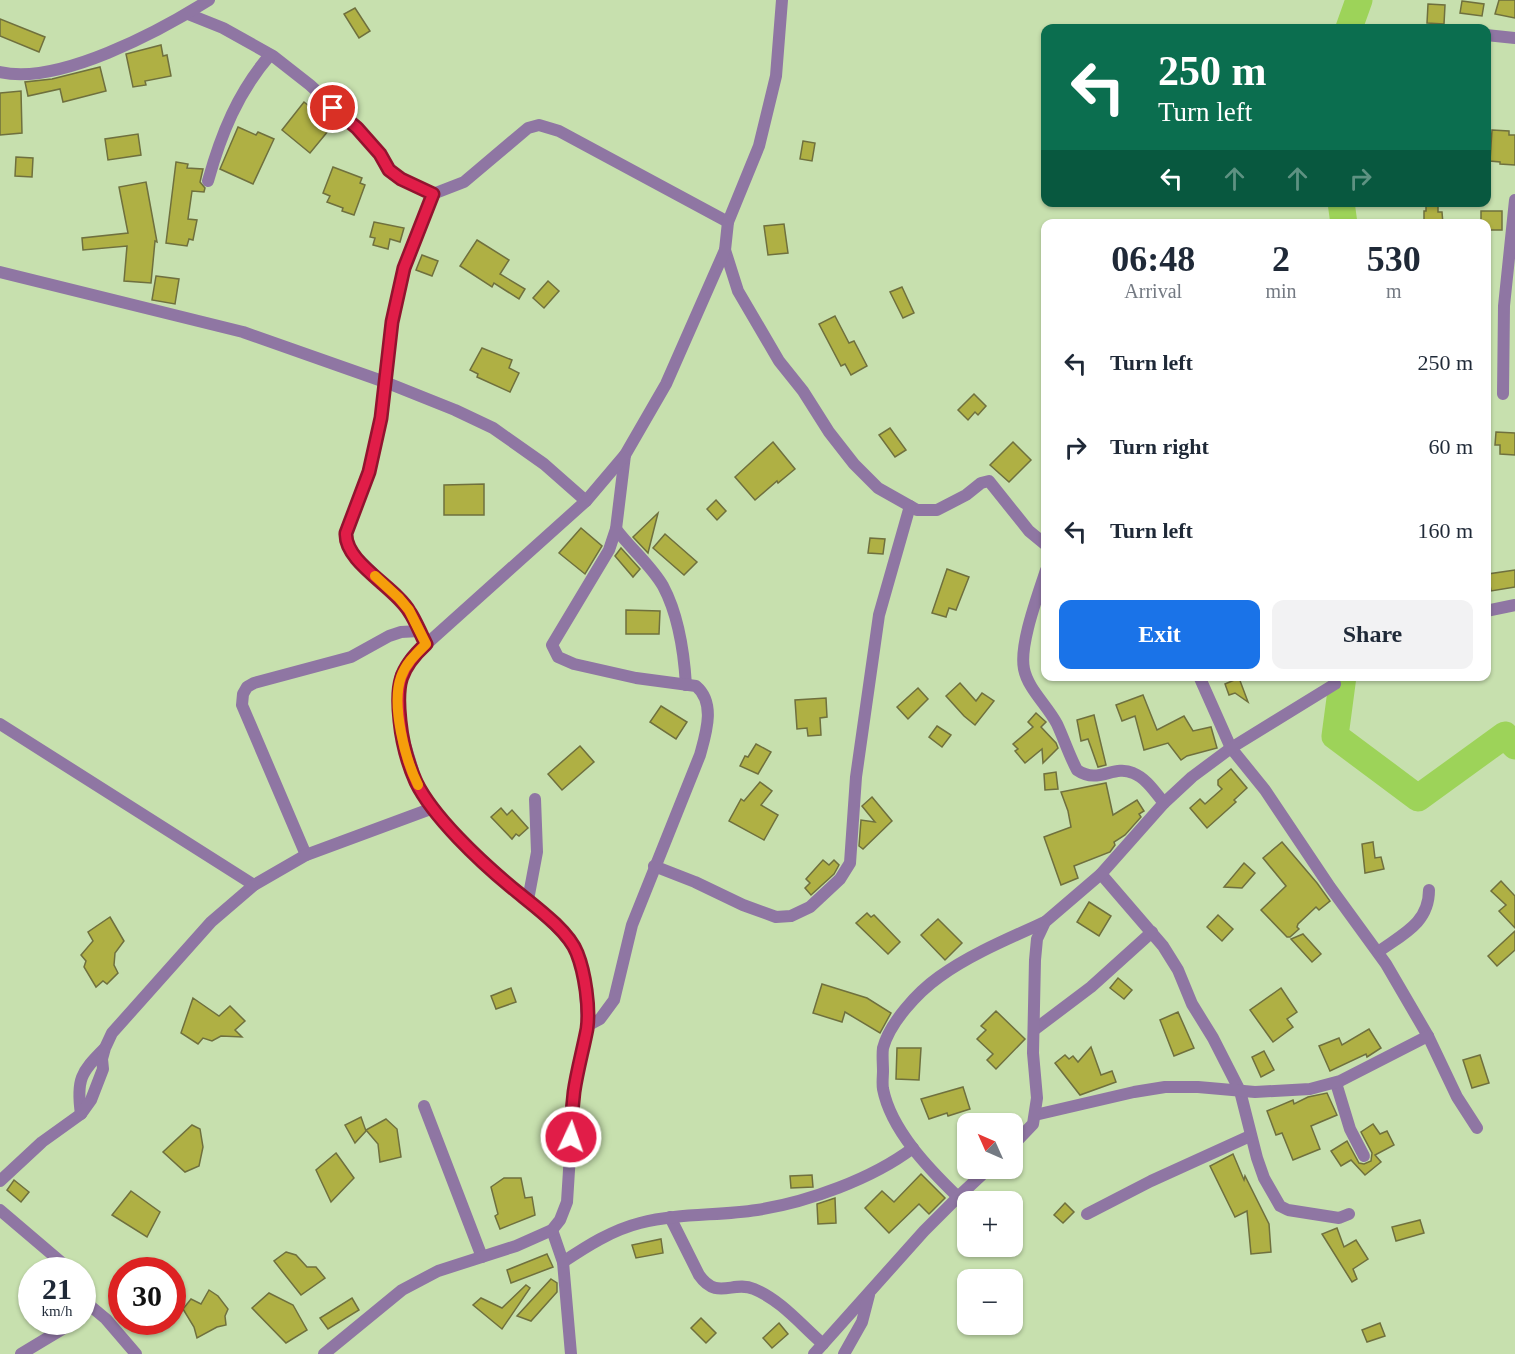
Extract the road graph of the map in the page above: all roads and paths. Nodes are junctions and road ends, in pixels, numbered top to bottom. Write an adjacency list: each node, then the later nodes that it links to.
1 (209, 0): 3 (street)
2 (782, 0): 11 (street)
3 (188, 14): 6 (street); 7 (street)
4 (1491, 36): 5 (street)
5 (1515, 38)
6 (270, 55): 8 (street); 9 (street)
7 (0, 72)
8 (208, 181)
9 (433, 194): 11 (street); 15 (street)
10 (1515, 200): 14 (street)
11 (728, 222): 12 (street)
12 (725, 250): 17 (street); 19 (street)
13 (0, 273): 15 (street)
14 (1509, 338): 16 (street)
15 (385, 382): 18 (street); 25 (street)
16 (1503, 393)
17 (625, 455): 18 (street); 20 (street)
18 (586, 501): 26 (street)
19 (910, 507): 21 (street); 36 (street)
20 (616, 528): 29 (street); 29 (street)
21 (1041, 540)
22 (1041, 588): 33 (street)
23 (1515, 605): 24 (street)
24 (1491, 610)
25 (419, 631): 26 (street); 35 (street)
26 (426, 644): 34 (street)
27 (1201, 681): 31 (street)
28 (1335, 684): 31 (street)
29 (686, 685): 36 (street)
30 (0, 724): 38 (street)
31 (1231, 748): 33 (street); 43 (street)
32 (535, 798): 40 (street)
33 (1164, 803): 37 (street)
34 (433, 808): 35 (street); 40 (street)
35 (306, 855): 38 (street)
36 (654, 866): 44 (street)
37 (1101, 874): 41 (street); 42 (street)
38 (254, 885): 57 (street)
39 (1430, 890): 43 (street)
40 (528, 900): 44 (street)
41 (1045, 922): 45 (street); 54 (street)
42 (1152, 932): 45 (street); 48 (street)
43 (1378, 952): 46 (street)
44 (587, 1026): 65 (street)
45 (1034, 1030): 50 (street)
46 (1428, 1036): 47 (street); 51 (street)
47 (1336, 1083): 48 (street); 55 (street)
48 (1240, 1091): 50 (street); 53 (street)
49 (424, 1106): 67 (street)
50 (1035, 1115): 52 (street)
51 (1477, 1128)
52 (1023, 1134)
53 (1250, 1136): 62 (street); 63 (street)
54 (913, 1148): 59 (street); 64 (street)
55 (1364, 1156)
56 (977, 1179): 58 (street)
57 (0, 1181)
58 (964, 1191)
59 (957, 1196)
60 (957, 1198): 69 (street)
61 (0, 1210): 66 (street)
62 (1087, 1214)
63 (1350, 1214)
64 (670, 1217): 68 (street); 72 (street)
65 (552, 1230): 67 (street); 68 (street)
66 (55, 1257)
67 (482, 1257): 75 (street)
68 (563, 1262): 76 (street)
69 (869, 1294): 72 (street); 78 (street)
70 (96, 1312): 74 (street)
71 (52, 1335): 73 (street)
72 (823, 1344): 77 (street)
73 (21, 1354)
74 (136, 1354)
75 (324, 1354)
76 (572, 1354)
77 (814, 1354)
78 (844, 1354)

